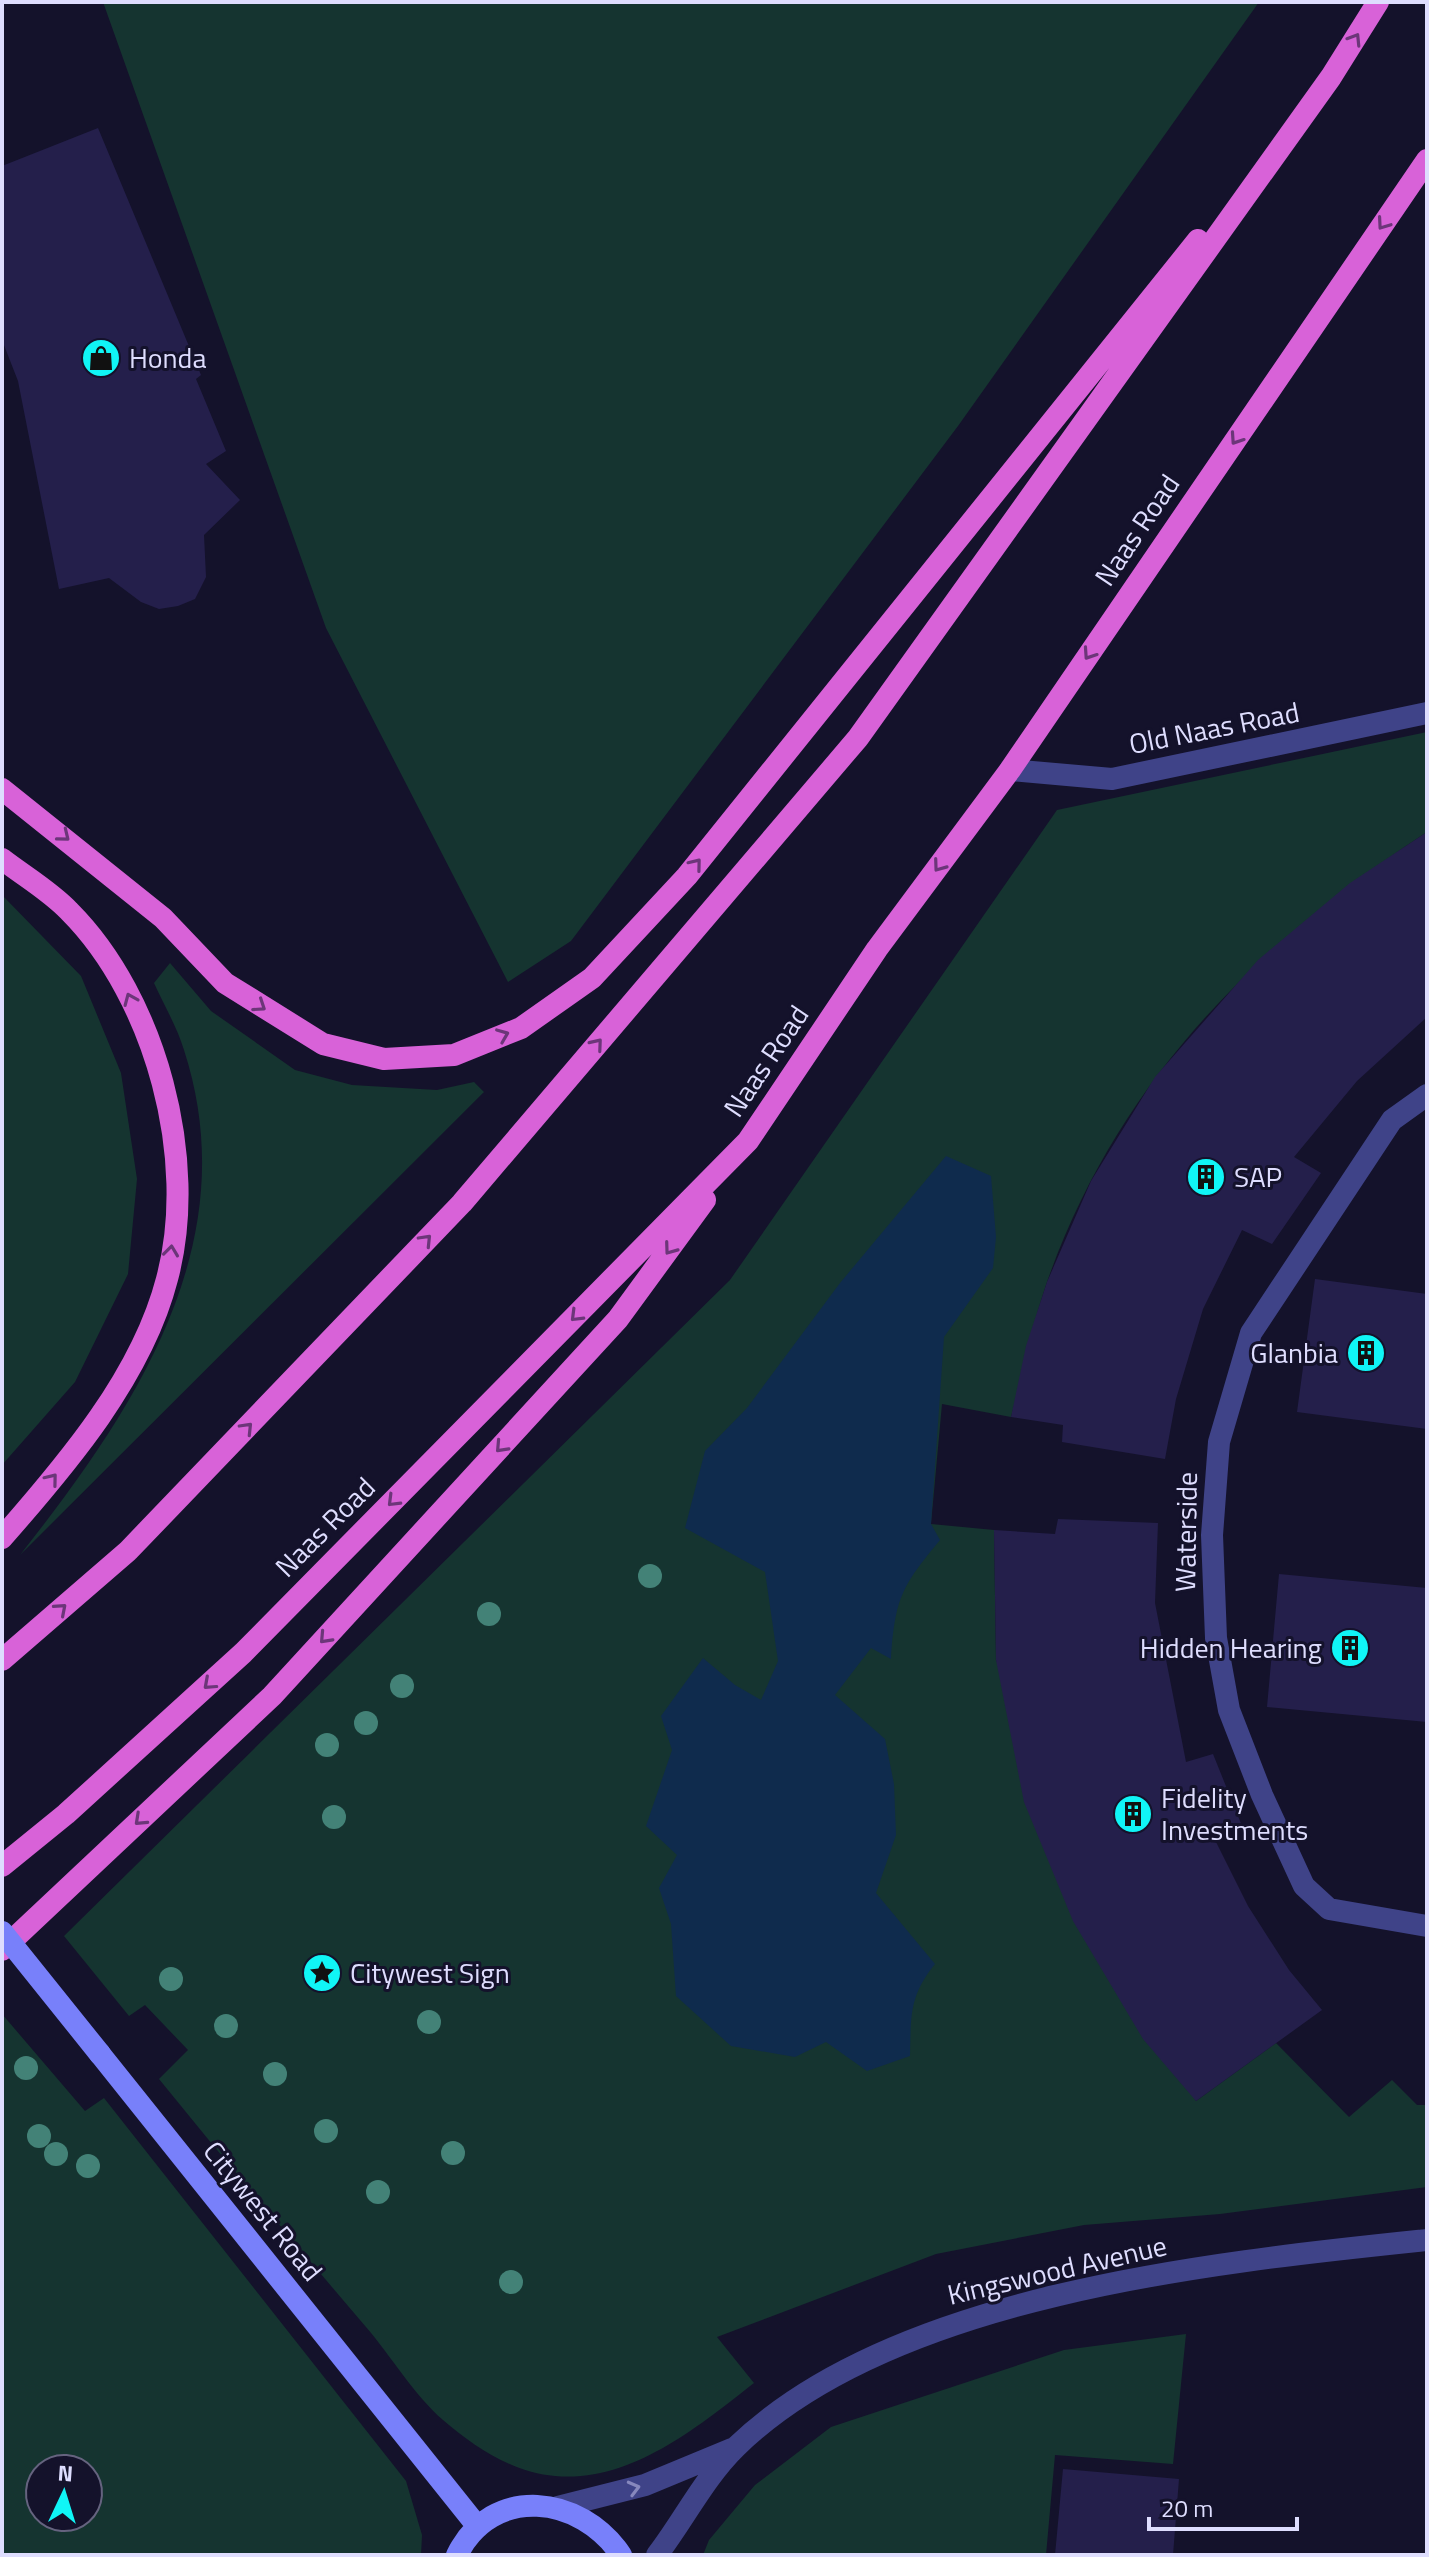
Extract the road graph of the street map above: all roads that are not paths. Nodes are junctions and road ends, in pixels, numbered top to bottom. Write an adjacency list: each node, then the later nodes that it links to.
1 (1378, 2): 2 (highway, one-way to 1)
2 (1331, 77): 6 (highway, one-way to 2); 11 (highway, one-way to 2)
3 (1427, 160): 5 (highway, Naas Road, one-way to 5)
4 (1427, 713): 5 (street, Old Naas Road)
5 (1010, 770): 9 (highway, Naas Road, one-way to 9)
6 (2, 789)
7 (2, 859): 10 (highway, one-way to 7)
8 (1427, 1095): 13 (street, Waterside)
9 (748, 1141): 12 (highway, Naas Road, one-way to 12); 15 (highway, one-way to 15)
10 (2, 1538)
11 (2, 1660)
12 (2, 1866)
13 (1427, 1926)
14 (2, 1932): 19 (main road, Citywest Road, bridge)
15 (2, 1950)
16 (1427, 2240): 17 (street, Kingswood Avenue)
17 (734, 2449): 18 (street, Kingswood Avenue, one-way to 17); 22 (street, Kingswood Avenue)
18 (558, 2507): 19 (main road); 21 (main road)
19 (478, 2527): 20 (main road)
20 (457, 2555)
21 (621, 2555)
22 (657, 2555)

